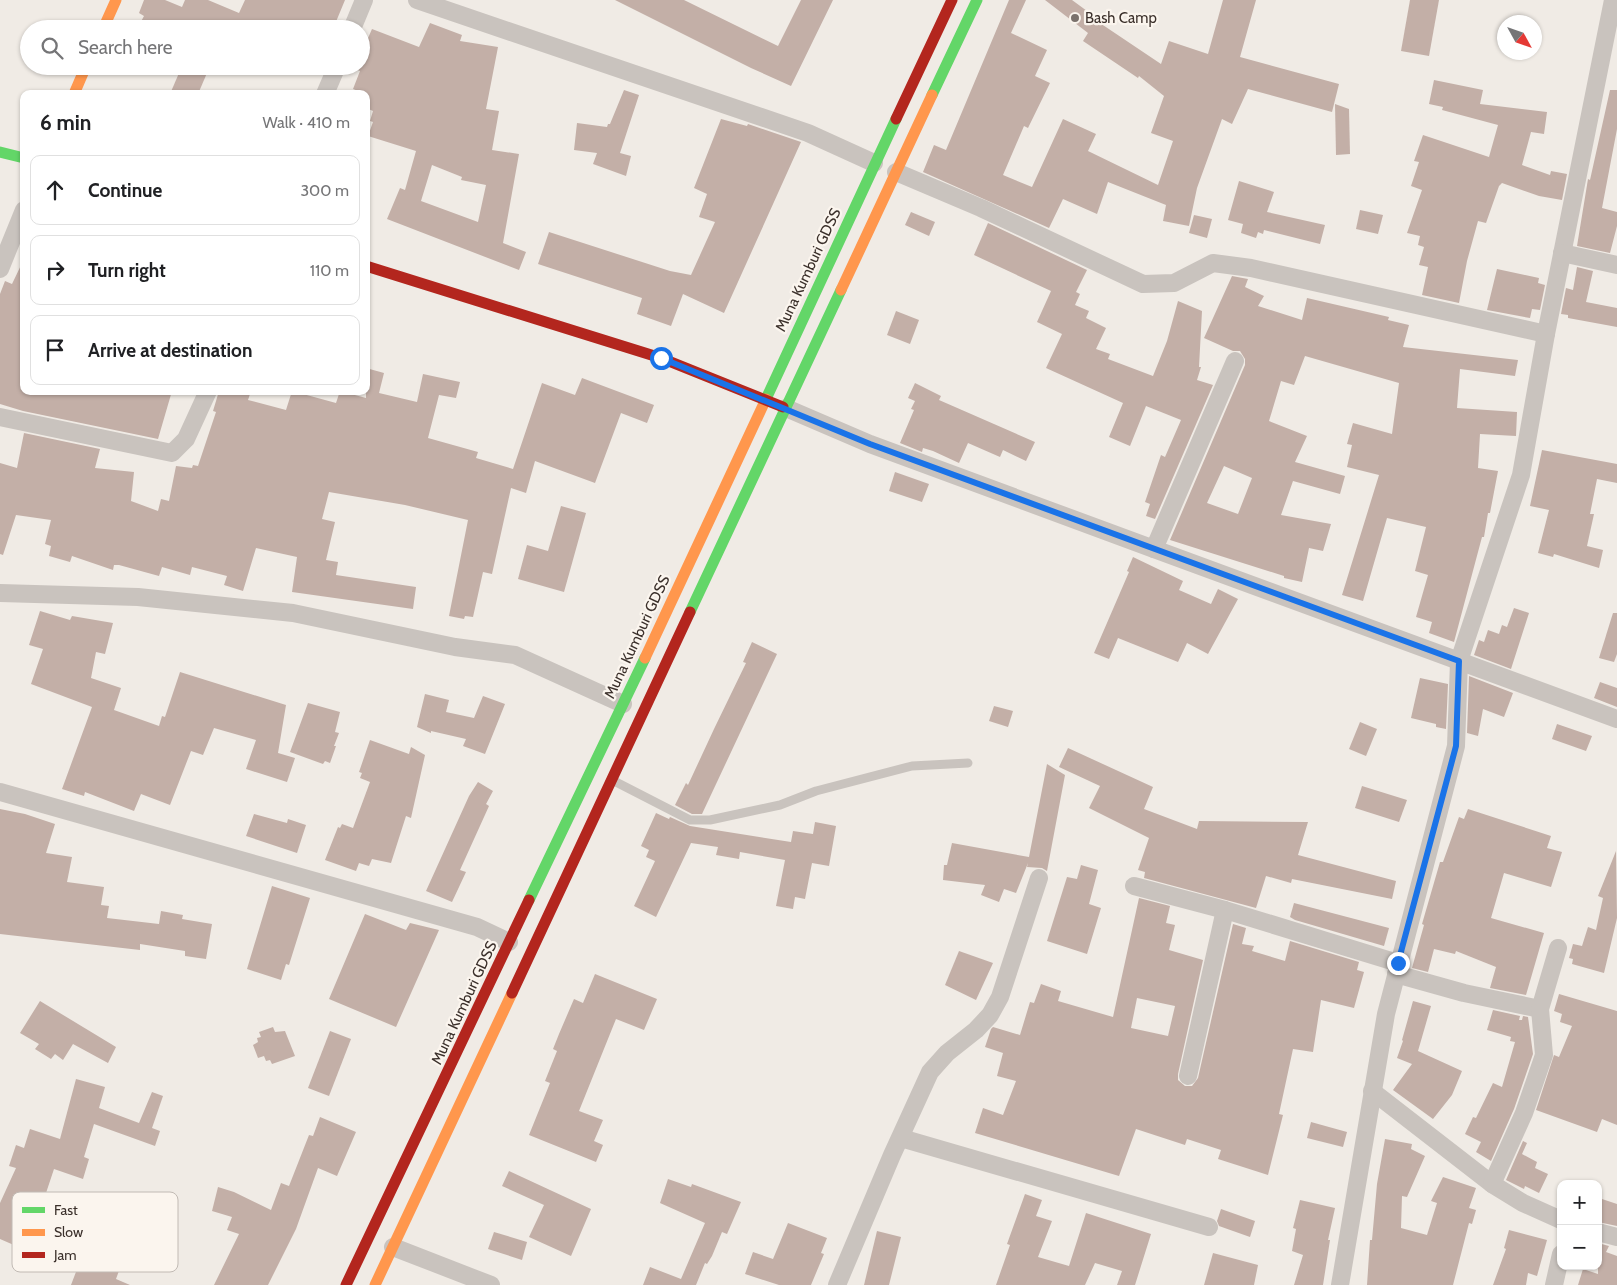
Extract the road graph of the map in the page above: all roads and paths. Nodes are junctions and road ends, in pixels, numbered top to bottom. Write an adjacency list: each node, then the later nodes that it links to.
1 (116, 0): 7 (main road)
2 (364, 0): 8 (street)
3 (417, 0): 16 (street)
4 (952, 0): 16 (main road, Muna Kumburi GDSS)
5 (976, 0): 17 (main road)
6 (1613, 0): 9 (street)
7 (107, 20)
8 (356, 20)
9 (1609, 61): 19 (street)
10 (82, 75): 12 (main road)
11 (333, 75): 13 (street)
12 (76, 90)
13 (327, 90)
14 (0, 152): 15 (main road)
15 (20, 157)
16 (874, 163): 26 (main road, Muna Kumburi GDSS)
17 (896, 172): 23 (street); 27 (main road)
18 (20, 220): 22 (street)
19 (1562, 253): 20 (street); 23 (street)
20 (1617, 265)
21 (370, 267): 26 (main road)
22 (0, 268)
23 (1546, 334): 31 (street)
24 (1234, 361): 29 (street)
25 (206, 395): 28 (street)
26 (764, 399): 27 (main road); 32 (main road, Muna Kumburi GDSS)
27 (786, 408): 29 (street); 35 (main road)
28 (0, 417)
29 (1154, 549): 31 (street)
30 (0, 593): 32 (street)
31 (1459, 661): 33 (street); 42 (street)
32 (623, 704): 40 (main road, Muna Kumburi GDSS)
33 (1617, 719)
34 (968, 763): 35 (lane)
35 (611, 780): 52 (main road)
36 (0, 792): 40 (street)
37 (1039, 878): 46 (street)
38 (1134, 886): 39 (street)
39 (1225, 910): 42 (street); 44 (street)
40 (509, 942): 54 (main road, Muna Kumburi GDSS)
41 (1558, 948): 43 (street)
42 (1397, 968): 43 (street); 45 (street)
43 (1540, 1009): 47 (street)
44 (1188, 1076)
45 (1372, 1091): 47 (street); 58 (street)
46 (901, 1138): 49 (street); 57 (street)
47 (1492, 1184): 48 (street)
48 (1557, 1218)
49 (1209, 1228)
50 (1602, 1233): 51 (street)
51 (1617, 1238)
52 (393, 1247): 55 (main road); 56 (street)
53 (1557, 1270): 59 (street)
54 (346, 1285)
55 (375, 1285)
56 (491, 1285)
57 (837, 1285)
58 (1340, 1285)
59 (1554, 1285)

